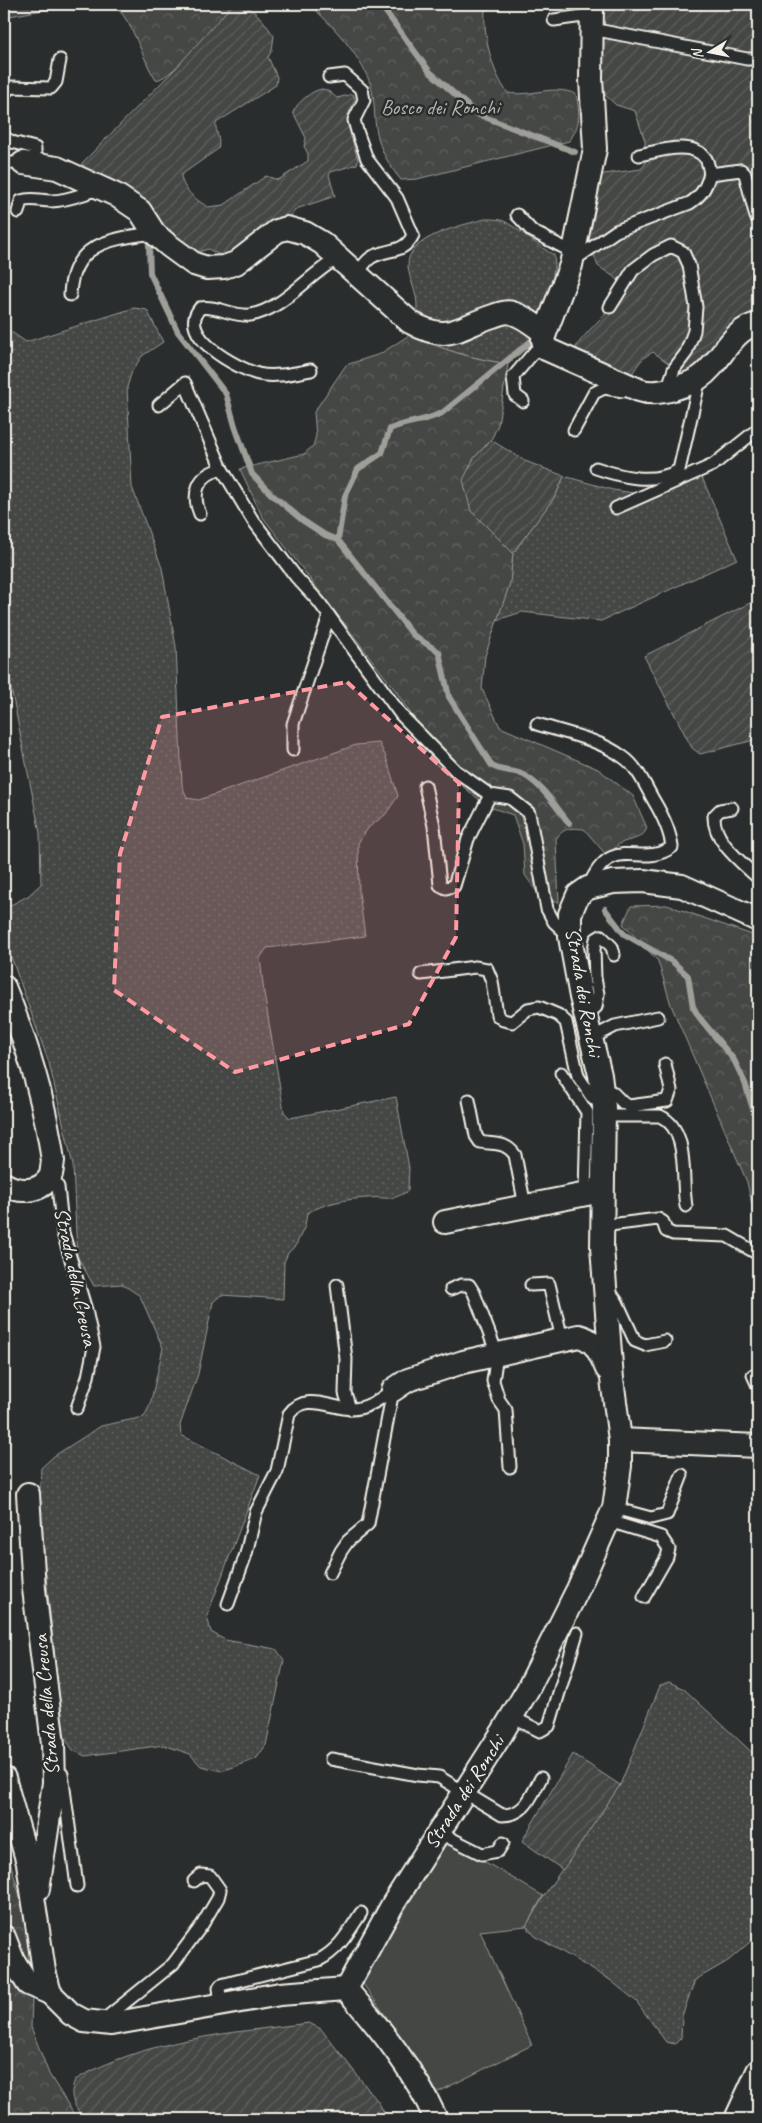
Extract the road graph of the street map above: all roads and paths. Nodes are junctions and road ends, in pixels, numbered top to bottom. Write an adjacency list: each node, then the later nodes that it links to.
1 (592, 17): 2 (lane); 3 (lane); 16 (street)
2 (554, 20)
3 (758, 59)
4 (60, 60): 6 (lane)
5 (329, 76): 18 (lane)
6 (4, 94)
7 (4, 137): 9 (lane)
8 (639, 155): 10 (lane)
9 (20, 163): 11 (street)
10 (710, 174): 14 (lane); 16 (lane)
11 (102, 189): 12 (lane); 15 (street)
12 (18, 212)
13 (518, 215): 16 (lane)
14 (758, 218)
15 (154, 233): 17 (street); 19 (lane)
16 (573, 257): 22 (street)
17 (338, 258): 18 (street); 23 (lane)
18 (356, 275): 22 (street)
19 (70, 295)
20 (610, 307): 26 (lane)
21 (758, 324): 24 (street)
22 (544, 339): 25 (street); 27 (lane)
23 (311, 370)
24 (700, 378): 26 (street); 31 (lane)
25 (639, 390): 26 (street); 30 (lane)
26 (668, 390)
27 (523, 401)
28 (159, 404): 32 (lane)
29 (758, 429): 33 (lane)
30 (574, 430)
31 (596, 468)
32 (222, 469): 34 (lane); 35 (lane)
33 (616, 508)
34 (200, 514)
35 (329, 616): 37 (lane); 39 (lane)
36 (536, 724): 42 (lane)
37 (293, 750)
38 (425, 786): 39 (lane)
39 (490, 796): 44 (lane)
40 (732, 808): 41 (lane)
41 (758, 878)
42 (588, 888): 43 (street); 44 (street, Strada dei Ronchi)
43 (758, 920)
44 (570, 937): 48 (street, Strada dei Ronchi)
45 (614, 955): 48 (lane)
46 (421, 974): 54 (lane)
47 (5, 992): 55 (street, Strada della Creusa)
48 (585, 1017): 50 (street, Strada dei Ronchi)
49 (658, 1017): 50 (lane)
50 (590, 1039): 54 (street, Strada dei Ronchi)
51 (665, 1064): 54 (lane)
52 (561, 1073): 57 (lane)
53 (469, 1100): 58 (lane)
54 (603, 1105): 57 (street, Strada dei Ronchi); 59 (lane)
55 (51, 1176): 56 (street, Strada della Creusa); 74 (lane, Strada della Creusa)
56 (4, 1184)
57 (594, 1193): 58 (street); 61 (street, Strada dei Ronchi)
58 (525, 1206): 60 (street)
59 (686, 1206)
60 (445, 1222)
61 (602, 1226): 62 (lane); 66 (street, Strada dei Ronchi)
62 (758, 1254)
63 (337, 1286): 75 (lane)
64 (532, 1286): 67 (lane)
65 (450, 1289): 69 (lane)
66 (605, 1289): 68 (lane); 71 (street, Strada dei Ronchi)
67 (562, 1339): 69 (street, Strada dei Ronchi); 71 (street, Strada dei Ronchi)
68 (665, 1341)
69 (497, 1354): 73 (street, Strada dei Ronchi); 78 (lane)
70 (753, 1374): 72 (lane)
71 (612, 1379): 76 (street, Strada dei Ronchi)
72 (758, 1386)
73 (393, 1390): 75 (lane); 82 (lane)
74 (78, 1408)
75 (350, 1409): 84 (lane)
76 (620, 1440): 77 (street); 81 (street, Strada dei Ronchi)
77 (757, 1446)
78 (510, 1467)
79 (682, 1475): 81 (lane)
80 (28, 1494): 88 (street, Strada della Creusa)
81 (611, 1514): 83 (lane); 86 (street, Strada dei Ronchi)
82 (330, 1573)
83 (644, 1597)
84 (228, 1604)
85 (577, 1633): 86 (lane)
86 (512, 1717): 91 (street, Strada dei Ronchi)
87 (331, 1759): 91 (lane)
88 (54, 1766): 95 (lane); 97 (street, Strada della Creusa)
89 (542, 1778): 91 (lane)
90 (6, 1790): 97 (street, Strada della Creusa)
91 (463, 1793): 92 (street, Strada dei Ronchi)
92 (438, 1832): 93 (lane); 99 (street, Strada dei Ronchi)
93 (503, 1843)
94 (194, 1881): 102 (lane)
95 (76, 1886)
96 (361, 1912): 101 (lane)
97 (35, 1915): 100 (street, Strada della Creusa)
98 (4, 1937): 100 (street, Strada della Creusa)
99 (346, 1989): 101 (street, Strada della Creusa); 104 (street)
100 (50, 1993): 102 (street, Strada della Creusa)
101 (221, 2004): 102 (street, Strada della Creusa)
102 (98, 2024)
103 (758, 2072): 105 (street)
104 (436, 2119)
105 (736, 2119)

